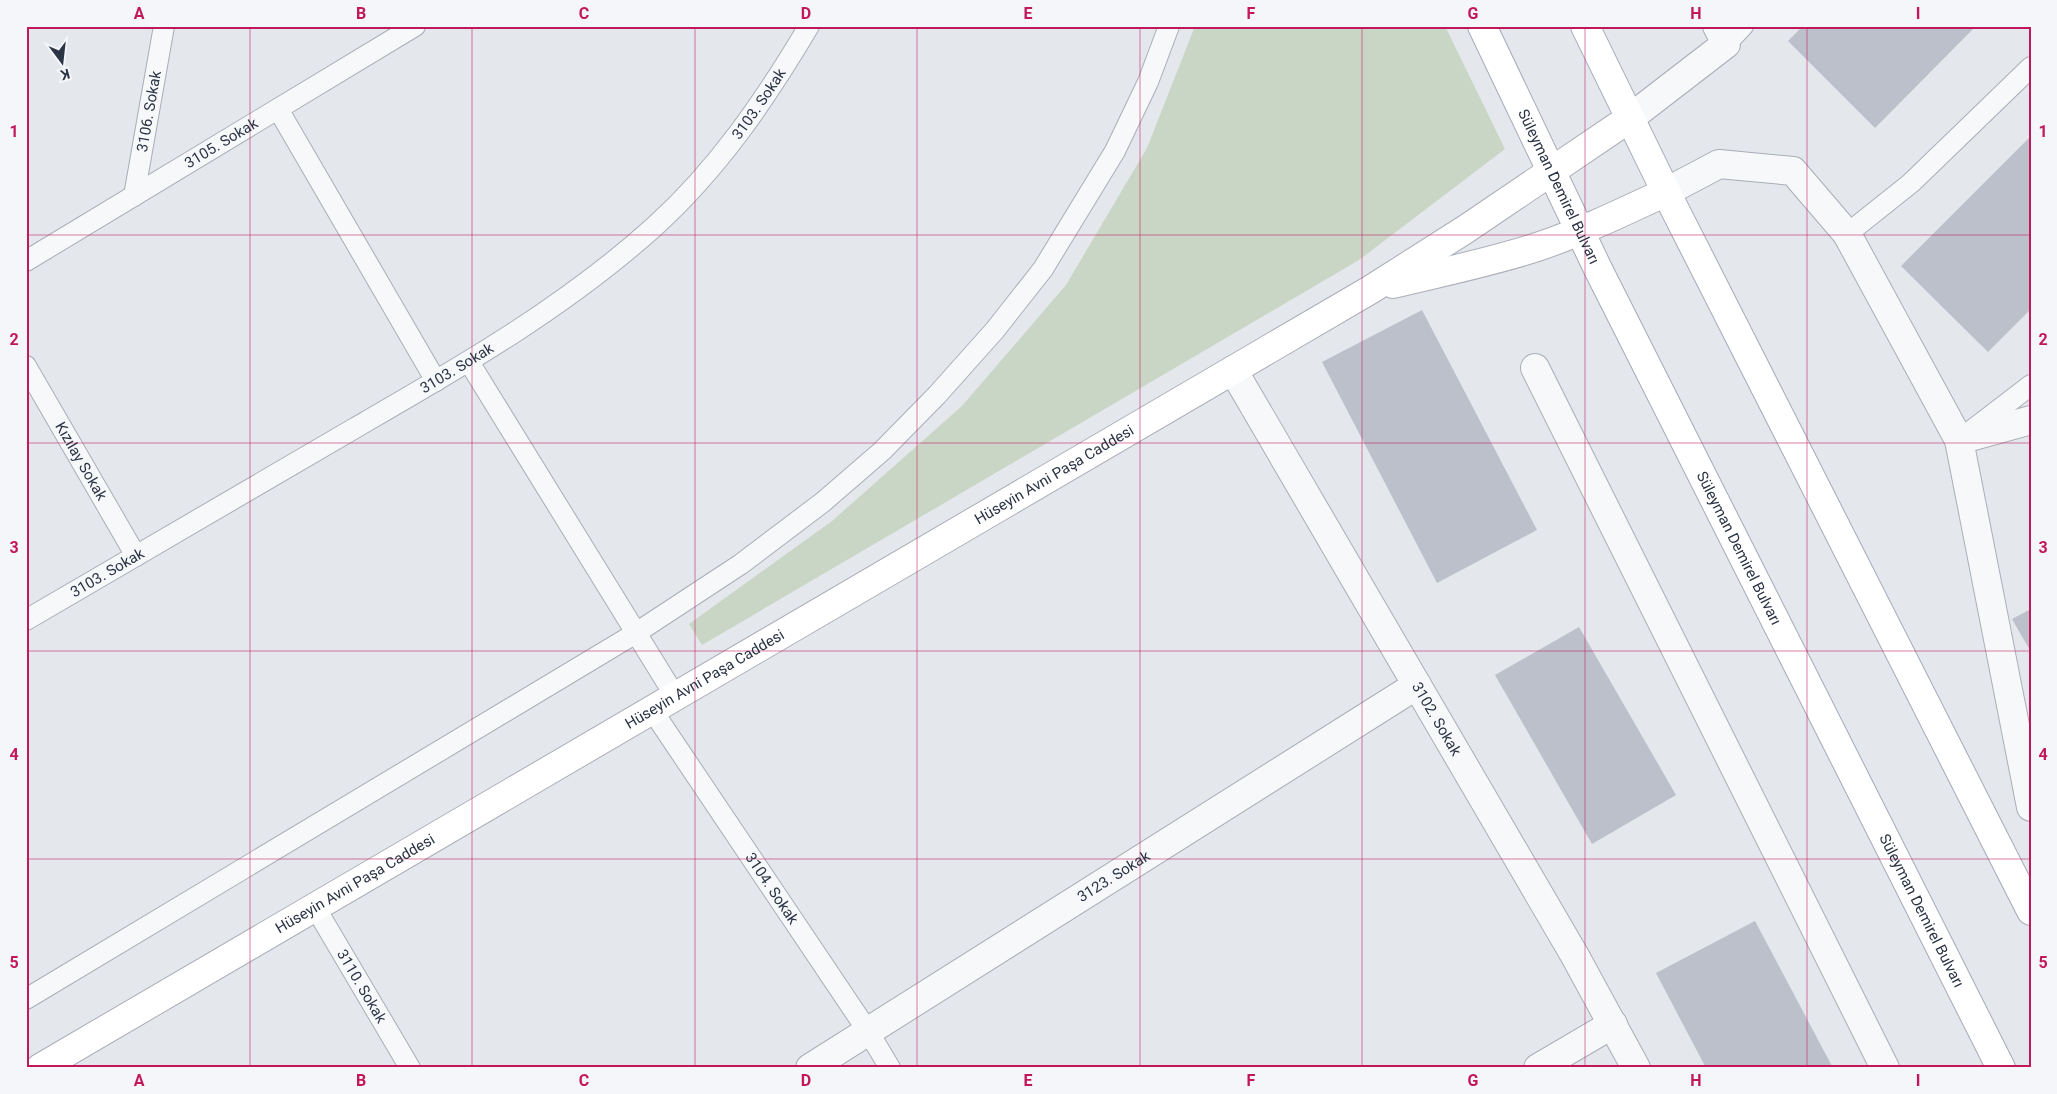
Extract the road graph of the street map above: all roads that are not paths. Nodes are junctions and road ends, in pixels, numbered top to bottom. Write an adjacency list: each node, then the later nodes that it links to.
1 (164, 26): 13 (lane, 3106. Sokak)
2 (415, 26): 9 (lane, 3105. Sokak)
3 (810, 26): 18 (lane, 3103. Sokak)
4 (1169, 26): 28 (lane)
5 (1482, 26): 11 (main road, Süleyman Demirel Bulvarı)
6 (1585, 26): 10 (main road)
7 (1729, 32): 10 (street)
8 (2031, 67): 15 (lane)
9 (278, 109): 13 (lane, 3105. Sokak); 22 (lane)
10 (1630, 118): 11 (main road, Hüseyin Avni Paşa Caddesi); 12 (main road)
11 (1552, 172): 14 (main road, Süleyman Demirel Bulvarı); 17 (main road, Hüseyin Avni Paşa Caddesi)
12 (1666, 192): 14 (main road, Hüseyin Avni Paşa Caddesi); 15 (street); 34 (main road)
13 (134, 196): 16 (lane, 3105. Sokak)
14 (1580, 231): 17 (main road, Hüseyin Avni Paşa Caddesi); 45 (main road, Süleyman Demirel Bulvarı)
15 (1847, 234): 25 (street)
16 (26, 261)
17 (1370, 290): 21 (main road, Hüseyin Avni Paşa Caddesi)
18 (469, 362): 22 (lane, 3103. Sokak); 28 (lane)
19 (26, 366): 26 (lane, Kızılay Sokak)
20 (1535, 368): 44 (street)
21 (1234, 370): 29 (street, 3102. Sokak); 30 (main road, Hüseyin Avni Paşa Caddesi)
22 (436, 381): 26 (lane, 3103. Sokak)
23 (2031, 385): 25 (lane)
24 (2031, 420): 25 (street)
25 (1959, 440): 32 (street)
26 (136, 556): 27 (lane, 3103. Sokak)
27 (26, 620)
28 (636, 632): 30 (lane); 35 (lane)
29 (1417, 685): 36 (street, 3102. Sokak); 37 (street, 3123. Sokak)
30 (675, 696): 31 (main road, Hüseyin Avni Paşa Caddesi)
31 (652, 710): 33 (main road, Hüseyin Avni Paşa Caddesi); 37 (lane, 3104. Sokak)
32 (2031, 807)
33 (315, 907): 38 (main road, Hüseyin Avni Paşa Caddesi); 39 (lane, 3110. Sokak)
34 (2031, 911)
35 (26, 999)
36 (1612, 1024): 42 (street); 43 (street, 3102. Sokak)
37 (868, 1032): 40 (street, 3123. Sokak); 41 (lane, 3104. Sokak)
38 (40, 1068)
39 (410, 1068)
40 (810, 1068)
41 (890, 1068)
42 (1538, 1068)
43 (1636, 1068)
44 (1884, 1068)
45 (2001, 1068)

